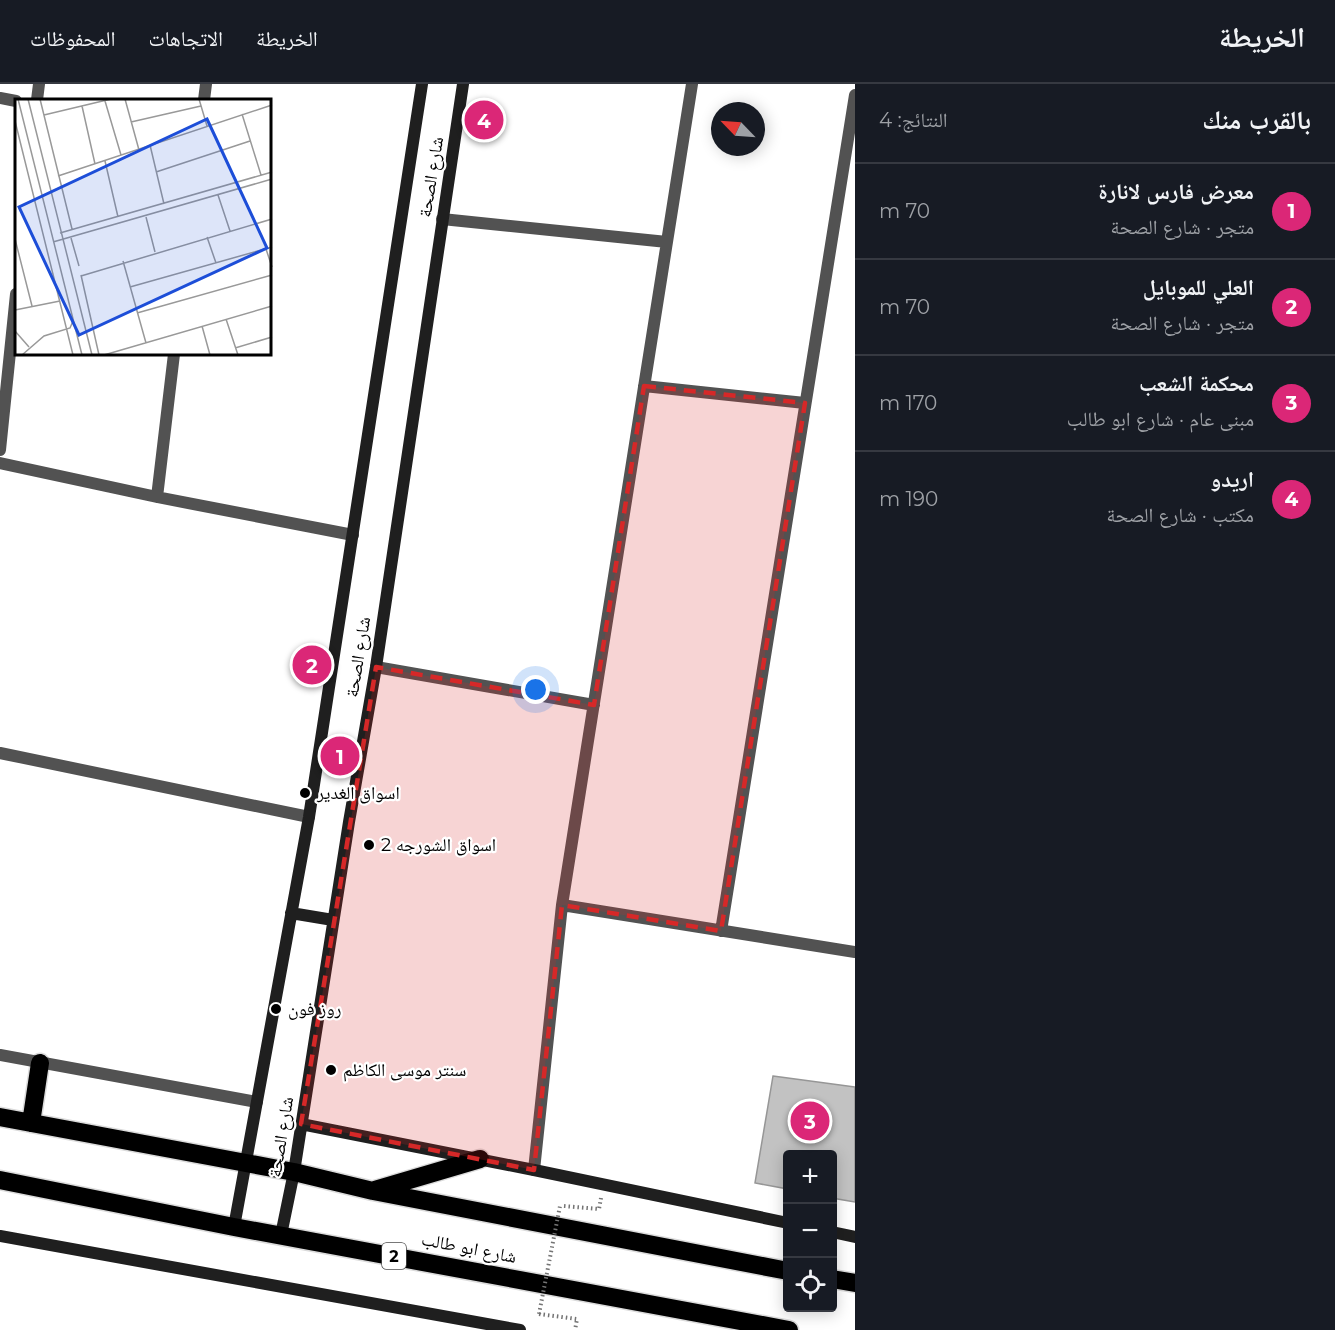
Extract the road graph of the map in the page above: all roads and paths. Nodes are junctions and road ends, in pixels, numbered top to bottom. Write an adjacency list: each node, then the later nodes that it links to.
1 (39, 84): 8 (street)
2 (206, 84): 9 (street)
3 (422, 84): 20 (street, شارع الصحة)
4 (463, 84): 11 (street, شارع الصحة)
5 (693, 84): 12 (street)
6 (855, 95): 16 (street)
7 (0, 98): 10 (street)
8 (37, 99)
9 (204, 99)
10 (15, 100)
11 (442, 219): 12 (street); 21 (street, شارع الصحة)
12 (667, 242): 15 (street)
13 (15, 304): 17 (street)
14 (174, 356): 19 (street)
15 (644, 386): 16 (street); 22 (street)
16 (806, 403): 28 (street)
17 (0, 450)
18 (0, 463): 19 (street)
19 (157, 497): 20 (street)
20 (353, 535): 24 (street, شارع الصحة)
21 (376, 667): 22 (street); 27 (street, شارع الصحة)
22 (594, 705): 25 (street)
23 (0, 753): 24 (street)
24 (309, 817): 26 (street, شارع الصحة)
25 (561, 905): 28 (street); 38 (street)
26 (291, 913): 27 (street); 32 (street, شارع الصحة)
27 (333, 920): 35 (street, شارع الصحة)
28 (721, 931): 29 (street)
29 (855, 952)
30 (0, 1055): 31 (street)
31 (39, 1063): 32 (street); 34 (highway)
32 (257, 1102): 37 (street, شارع الصحة)
33 (0, 1117): 34 (highway)
34 (31, 1123): 37 (highway)
35 (302, 1125): 36 (street); 39 (street, شارع الصحة)
36 (480, 1159): 38 (street); 41 (highway)
37 (246, 1163): 39 (highway); 44 (street, شارع الصحة)
38 (534, 1170): 43 (street)
39 (294, 1172): 41 (highway); 46 (street, شارع الصحة)
40 (0, 1180): 44 (highway, شارع ابو طالب / 2)
41 (373, 1191): 49 (highway)
42 (600, 1209): 54 (path, bridge)
43 (783, 1222)
44 (234, 1227): 46 (highway, شارع ابو طالب / 2)
45 (837, 1233): 48 (street)
46 (281, 1235): 52 (highway, شارع ابو طالب / 2)
47 (0, 1236): 53 (street)
48 (855, 1237)
49 (783, 1269)
50 (837, 1280): 51 (highway)
51 (855, 1284)
52 (761, 1327): 55 (highway, شارع ابو طالب / 2)
53 (520, 1330)
54 (575, 1330)
55 (789, 1330)

